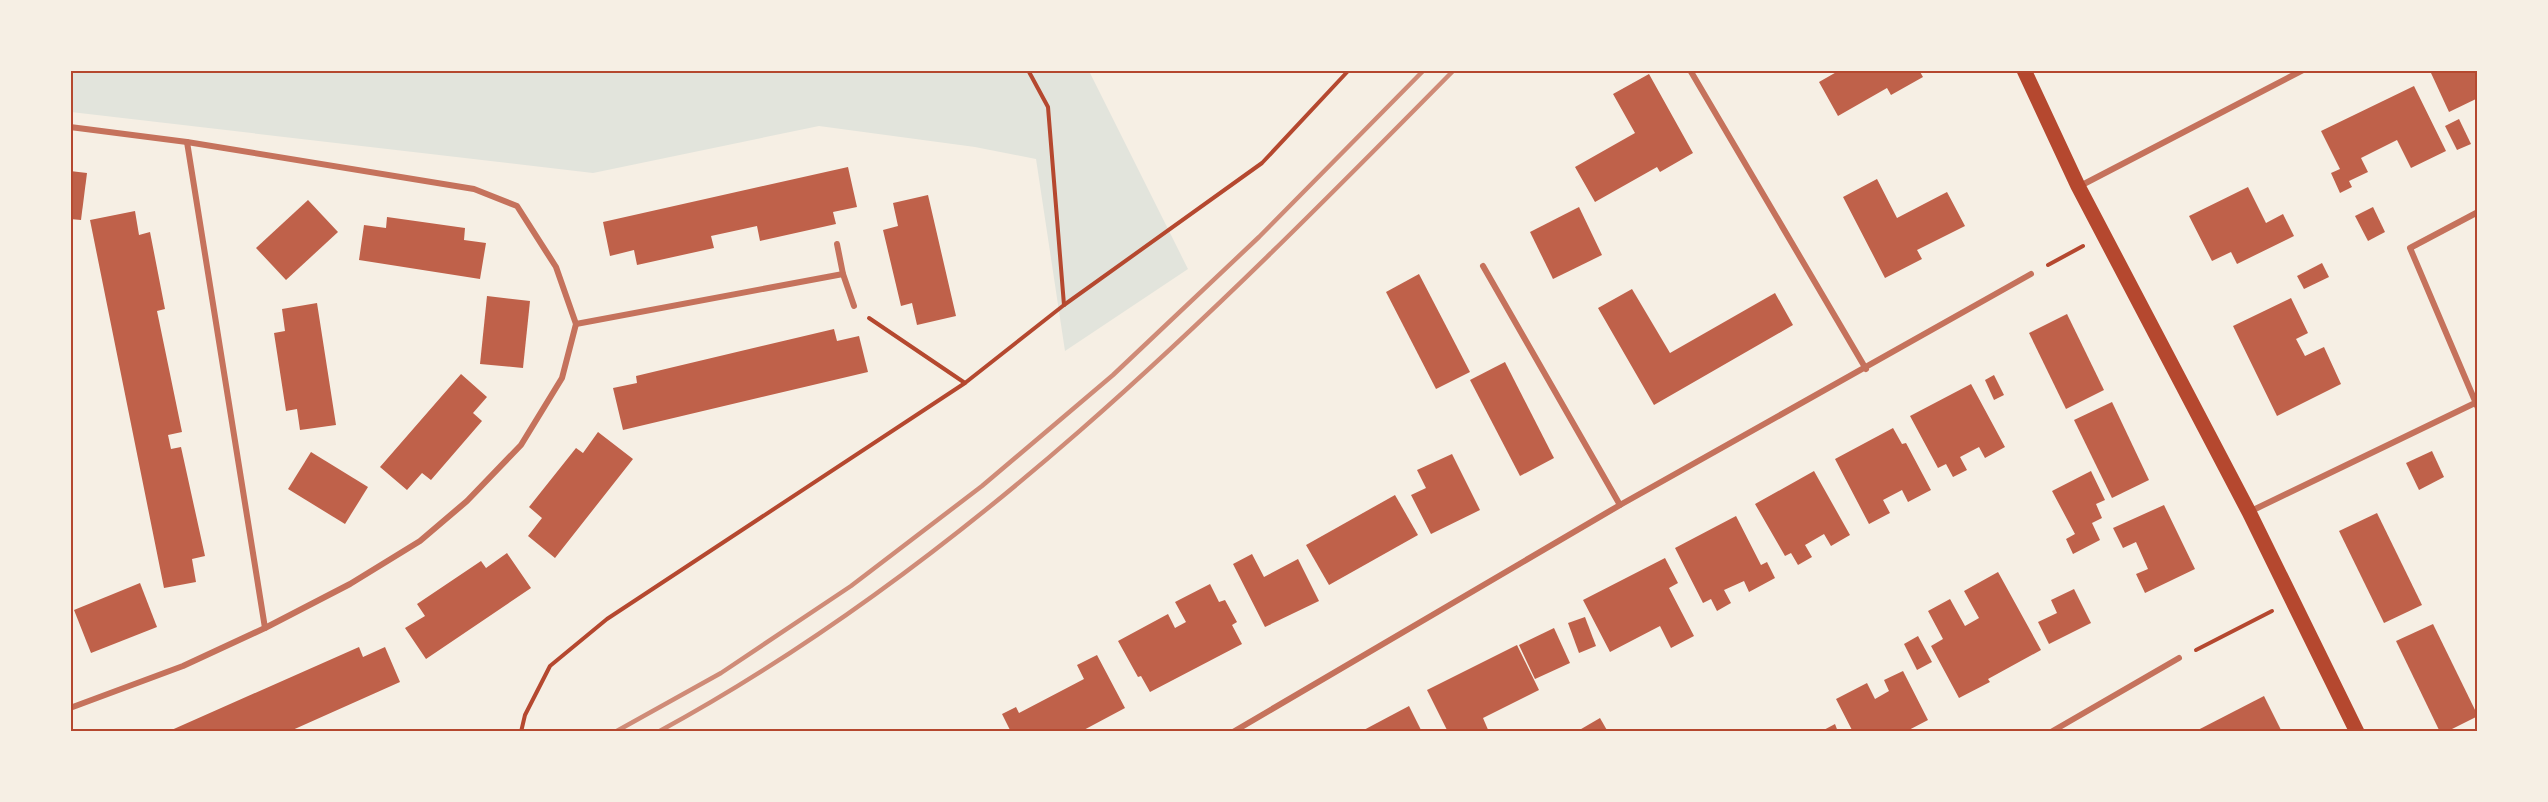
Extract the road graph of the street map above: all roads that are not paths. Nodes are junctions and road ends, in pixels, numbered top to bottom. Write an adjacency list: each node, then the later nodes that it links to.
1 (1690, 70): 14 (street)
2 (2303, 70): 6 (street)
3 (2027, 73): 6 (main road)
4 (70, 127): 5 (street)
5 (187, 142): 13 (street); 18 (street)
6 (2078, 186): 17 (main road)
7 (2478, 212): 15 (street)
8 (837, 244): 10 (street)
9 (1484, 266): 16 (street)
10 (843, 274): 12 (street); 13 (street)
11 (2031, 274): 14 (street)
12 (855, 306)
13 (576, 324): 18 (street)
14 (1866, 369): 16 (street)
15 (2476, 406): 17 (street)
16 (1620, 505): 21 (street)
17 (2248, 512): 23 (main road)
18 (265, 628): 20 (street)
19 (2179, 658): 22 (street)
20 (70, 708)
21 (1233, 732)
22 (2051, 732)
23 (2357, 732)

